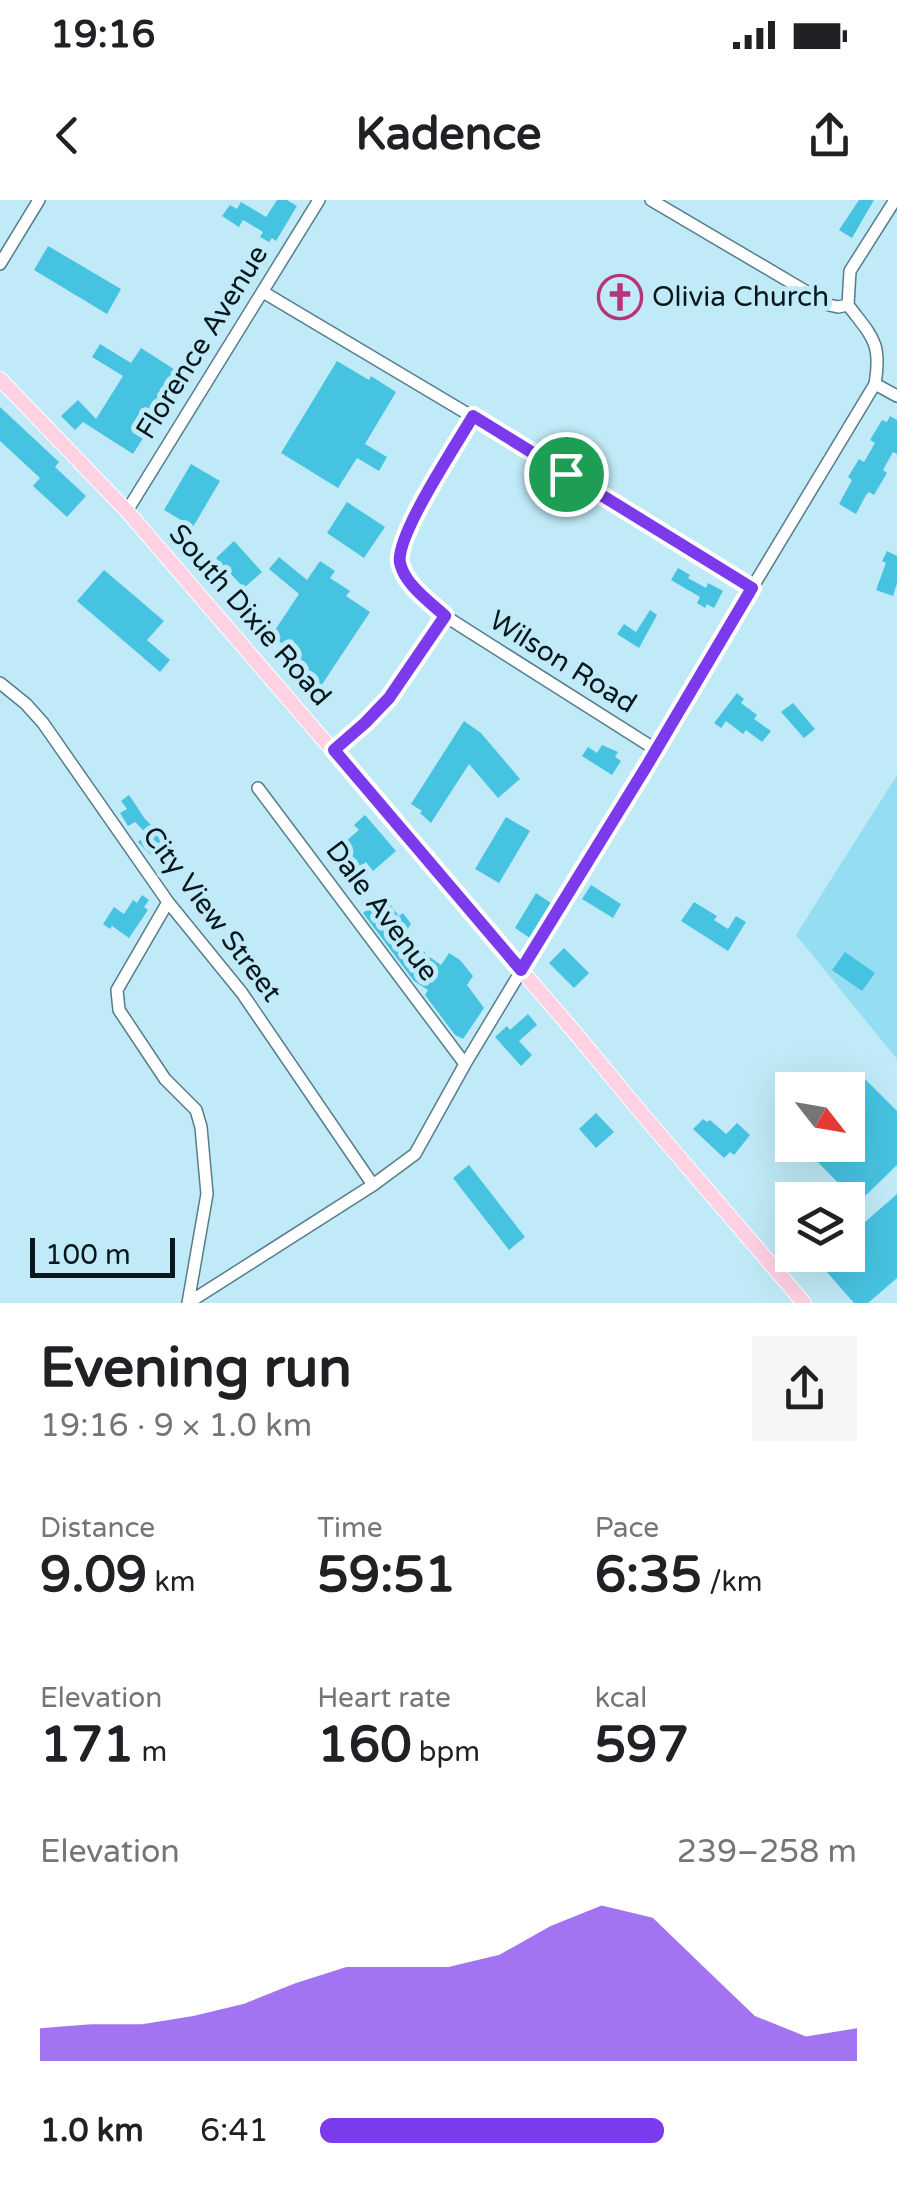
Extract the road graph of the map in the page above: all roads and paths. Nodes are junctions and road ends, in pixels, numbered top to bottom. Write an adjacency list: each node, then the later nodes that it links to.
1 (39, 200): 5 (street)
2 (319, 200): 6 (street, Florence Avenue)
3 (651, 200): 7 (street)
4 (895, 200): 7 (street)
5 (0, 264)
6 (262, 292): 11 (street); 12 (street, Florence Avenue)
7 (848, 305): 9 (street)
8 (0, 379): 12 (main road, South Dixie Road)
9 (875, 384): 10 (street); 13 (street)
10 (897, 396)
11 (473, 416): 13 (street); 14 (street, Wilson Road)
12 (127, 511): 17 (main road, South Dixie Road)
13 (752, 588): 16 (street)
14 (445, 616): 16 (street, Wilson Road); 17 (street)
15 (0, 683): 19 (street, City View Street)
16 (655, 749): 20 (street)
17 (334, 750): 20 (main road, South Dixie Road)
18 (258, 788): 21 (street, Dale Avenue)
19 (168, 902): 22 (street, City View Street); 23 (street)
20 (521, 970): 21 (street); 24 (main road, South Dixie Road)
21 (465, 1064): 22 (street)
22 (374, 1186): 23 (street)
23 (188, 1303)
24 (804, 1303)

